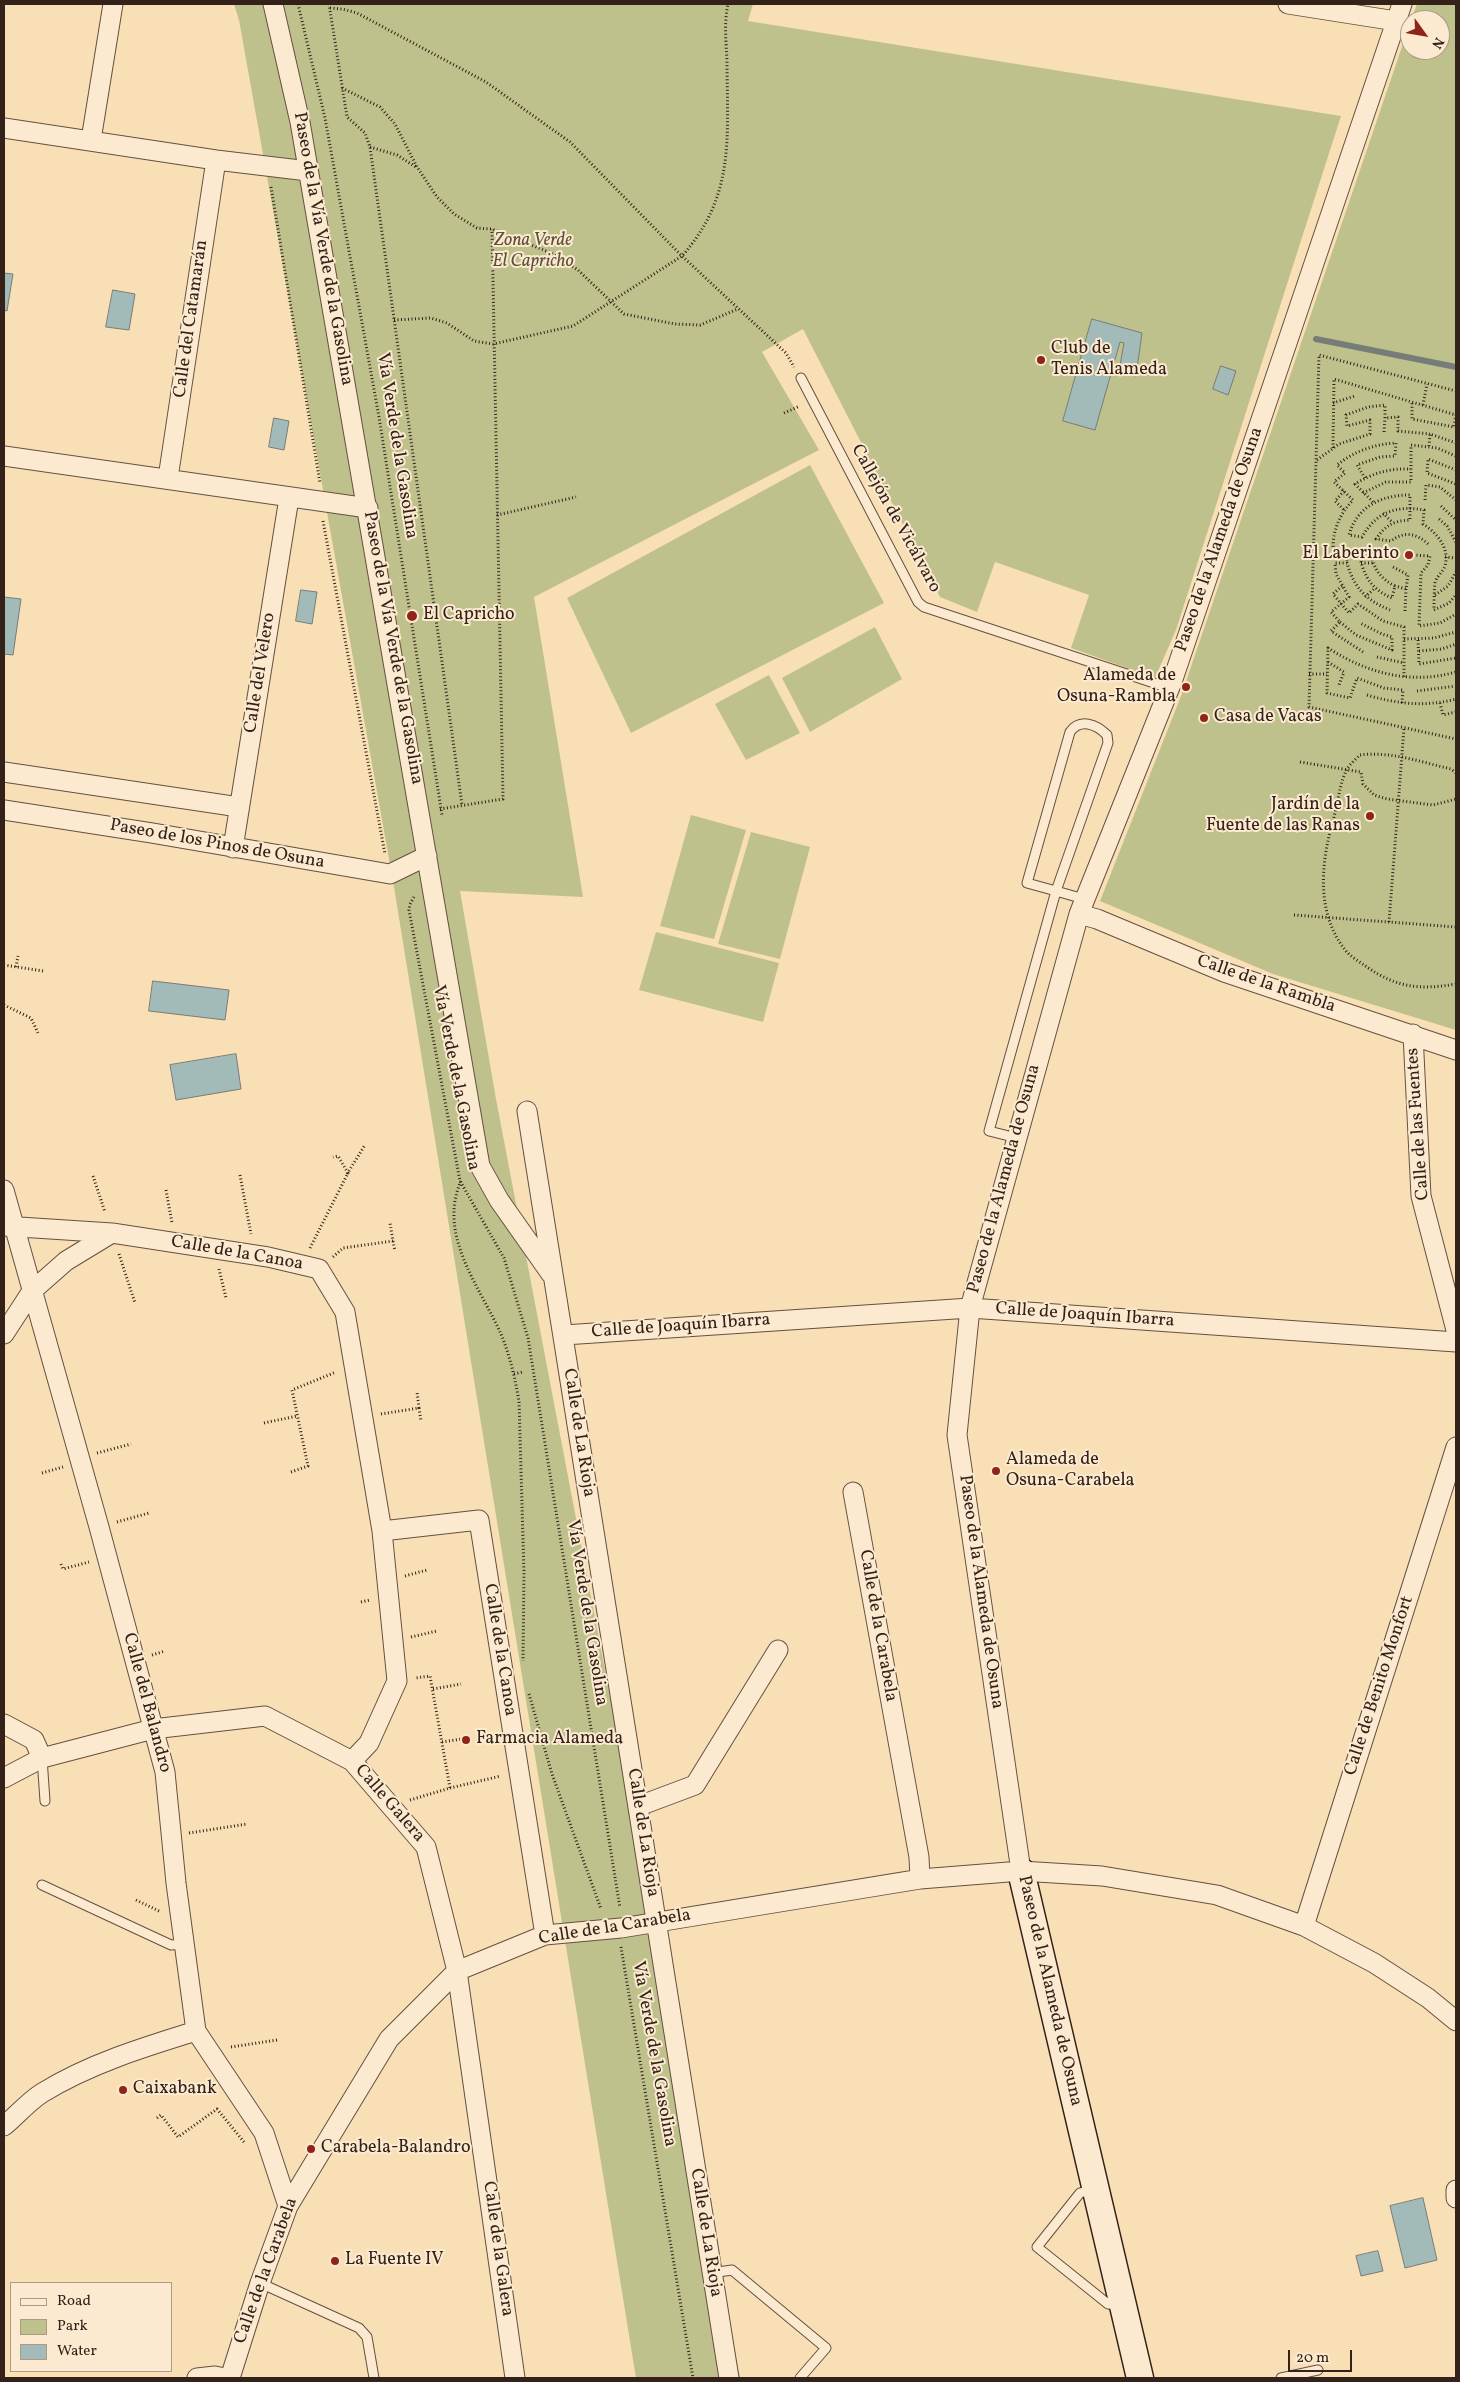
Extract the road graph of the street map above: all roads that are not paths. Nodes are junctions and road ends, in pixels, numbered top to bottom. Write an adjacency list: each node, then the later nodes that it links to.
1 (113, 4): 6 (street)
2 (273, 4): 8 (street, Paseo de la Vía Verde de la Gasolina)
3 (1288, 4): 4 (street, Paseo de la Alameda de Osuna)
4 (1399, 12): 14 (street, Paseo de la Alameda de Osuna)
5 (4, 128): 6 (street)
6 (91, 140): 7 (street)
7 (216, 160): 8 (street); 11 (street, Calle del Catamarán)
8 (308, 172): 13 (street, Paseo de la Vía Verde de la Gasolina)
9 (801, 378): 14 (lane, Callejón de Vicálvaro)
10 (4, 456): 11 (street)
11 (168, 478): 12 (street)
12 (289, 498): 13 (street); 16 (street, Calle del Velero)
13 (368, 508): 19 (street, Paseo de la Vía Verde de la Gasolina)
14 (1169, 688): 21 (street, Paseo de la Alameda de Osuna)
15 (4, 772): 16 (street)
16 (240, 807): 18 (street, Calle del Velero)
17 (4, 810): 18 (street, Paseo de los Pinos de Osuna)
18 (233, 848): 19 (street, Paseo de los Pinos de Osuna)
19 (427, 856): 29 (street, Paseo de la Vía Verde de la Gasolina)
20 (1056, 891): 20 (lane); 21 (lane); 25 (lane)
21 (1082, 906): 22 (street, Calle de la Rambla); 25 (street, Paseo de la Alameda de Osuna)
22 (1413, 1034): 23 (street, Calle de la Rambla); 32 (street, Calle de las Fuentes)
23 (1456, 1050)
24 (527, 1111): 29 (street, Calle de La Rioja)
25 (1017, 1138): 31 (street, Paseo de la Alameda de Osuna)
26 (4, 1190): 27 (street, Calle del Balandro)
27 (9, 1226): 28 (street, Calle de la Canoa); 30 (street, Calle del Balandro)
28 (112, 1233): 30 (street); 39 (street, Calle de la Canoa)
29 (551, 1274): 34 (street, Calle de La Rioja)
30 (32, 1291): 33 (street); 42 (street, Calle del Balandro)
31 (970, 1308): 34 (street, Calle de Joaquín Ibarra); 36 (street, Calle de Joaquín Ibarra); 48 (street, Paseo de la Alameda de Osuna)
32 (1456, 1330)
33 (4, 1334)
34 (564, 1335): 47 (street, Calle de La Rioja)
35 (1456, 1336): 36 (street)
36 (1456, 1342)
37 (1456, 1447): 52 (street, Calle de Benito Monfort)
38 (853, 1492): 49 (street, Calle de la Carabela)
39 (382, 1532): 44 (street, Calle de la Canoa); 53 (street, Calle de la Canoa)
40 (778, 1650): 47 (street)
41 (4, 1724): 43 (street)
42 (153, 1729): 43 (street, Calle Galera); 44 (street, Calle Galera); 54 (street, Calle del Balandro)
43 (42, 1758): 45 (street, Calle Galera); 46 (lane)
44 (352, 1761): 55 (street, Calle Galera)
45 (4, 1778)
46 (44, 1801)
47 (639, 1806): 51 (street, Calle de La Rioja)
48 (1021, 1871): 49 (street, Calle de la Carabela); 52 (street, Calle de la Carabela); 59 (street, Paseo de la Alameda de Osuna)
49 (920, 1879): 51 (street, Calle de la Carabela)
50 (42, 1885): 54 (lane)
51 (656, 1922): 53 (street, Calle de la Carabela); 63 (street, Calle de La Rioja)
52 (1304, 1926): 56 (street, Calle de la Carabela)
53 (545, 1935): 55 (street, Calle de la Carabela)
54 (185, 1944): 57 (street, Calle del Balandro)
55 (457, 1971): 62 (street, Calle de la Carabela); 71 (street, Calle de la Galera)
56 (1456, 2021)
57 (196, 2031): 58 (street); 62 (street, Calle del Balandro)
58 (4, 2126)
59 (1096, 2189): 65 (street, Paseo de la Alameda de Osuna); 65 (lane)
60 (1456, 2190): 61 (street)
61 (1456, 2198)
62 (288, 2206): 64 (street, Calle de la Carabela)
63 (711, 2273): 72 (street, Calle de La Rioja); 73 (lane)
64 (260, 2283): 69 (street, Calle de la Carabela); 70 (lane)
65 (1124, 2305): 74 (street, Paseo de la Alameda de Osuna)
66 (1318, 2370): 75 (lane)
67 (197, 2378): 68 (street)
68 (225, 2378)
69 (230, 2378)
70 (374, 2378)
71 (515, 2378)
72 (729, 2378)
73 (800, 2378)
74 (1140, 2378)
75 (1281, 2378)

